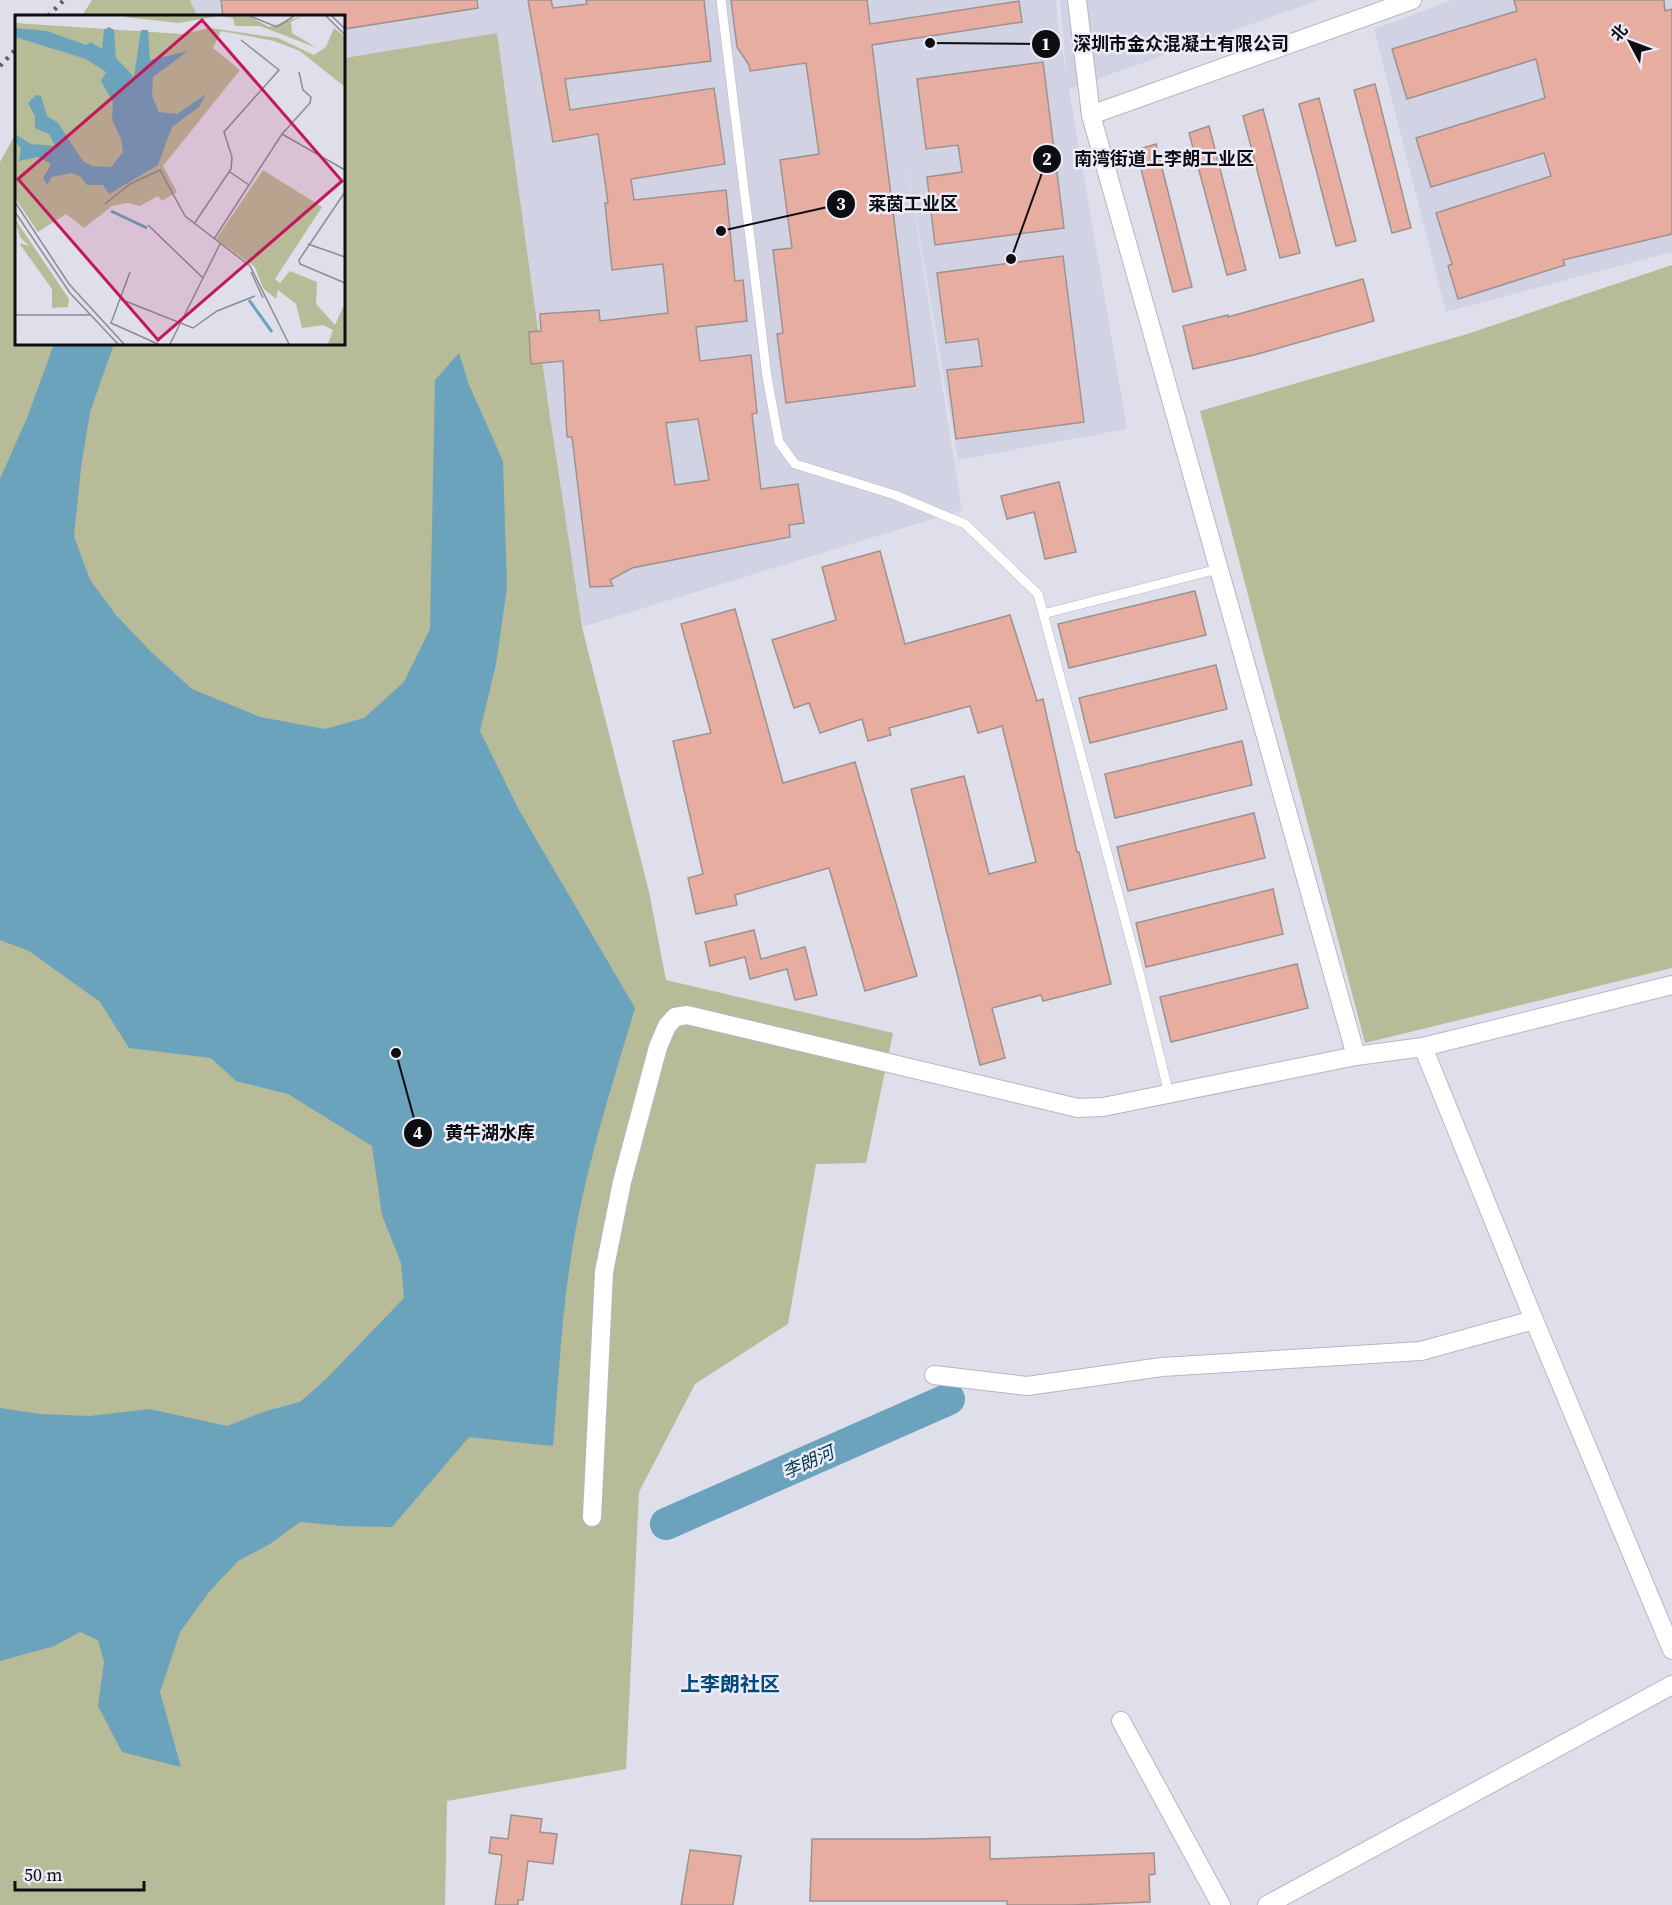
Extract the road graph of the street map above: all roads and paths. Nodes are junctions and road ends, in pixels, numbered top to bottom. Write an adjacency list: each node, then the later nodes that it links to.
1 (721, 0): 6 (lane)
2 (1077, 0): 4 (street)
3 (1412, 0): 4 (street)
4 (1091, 115): 5 (street)
5 (1218, 569): 6 (lane); 9 (street)
6 (1043, 614): 10 (lane)
7 (1672, 985): 8 (street)
8 (1423, 1047): 9 (street); 11 (street)
9 (1356, 1056): 10 (street)
10 (1169, 1094): 13 (street)
11 (1534, 1320): 12 (street); 14 (street)
12 (934, 1375)
13 (592, 1517)
14 (1672, 1650)
15 (1672, 1685): 18 (street)
16 (1121, 1720): 17 (street)
17 (1221, 1905)
18 (1267, 1905)

